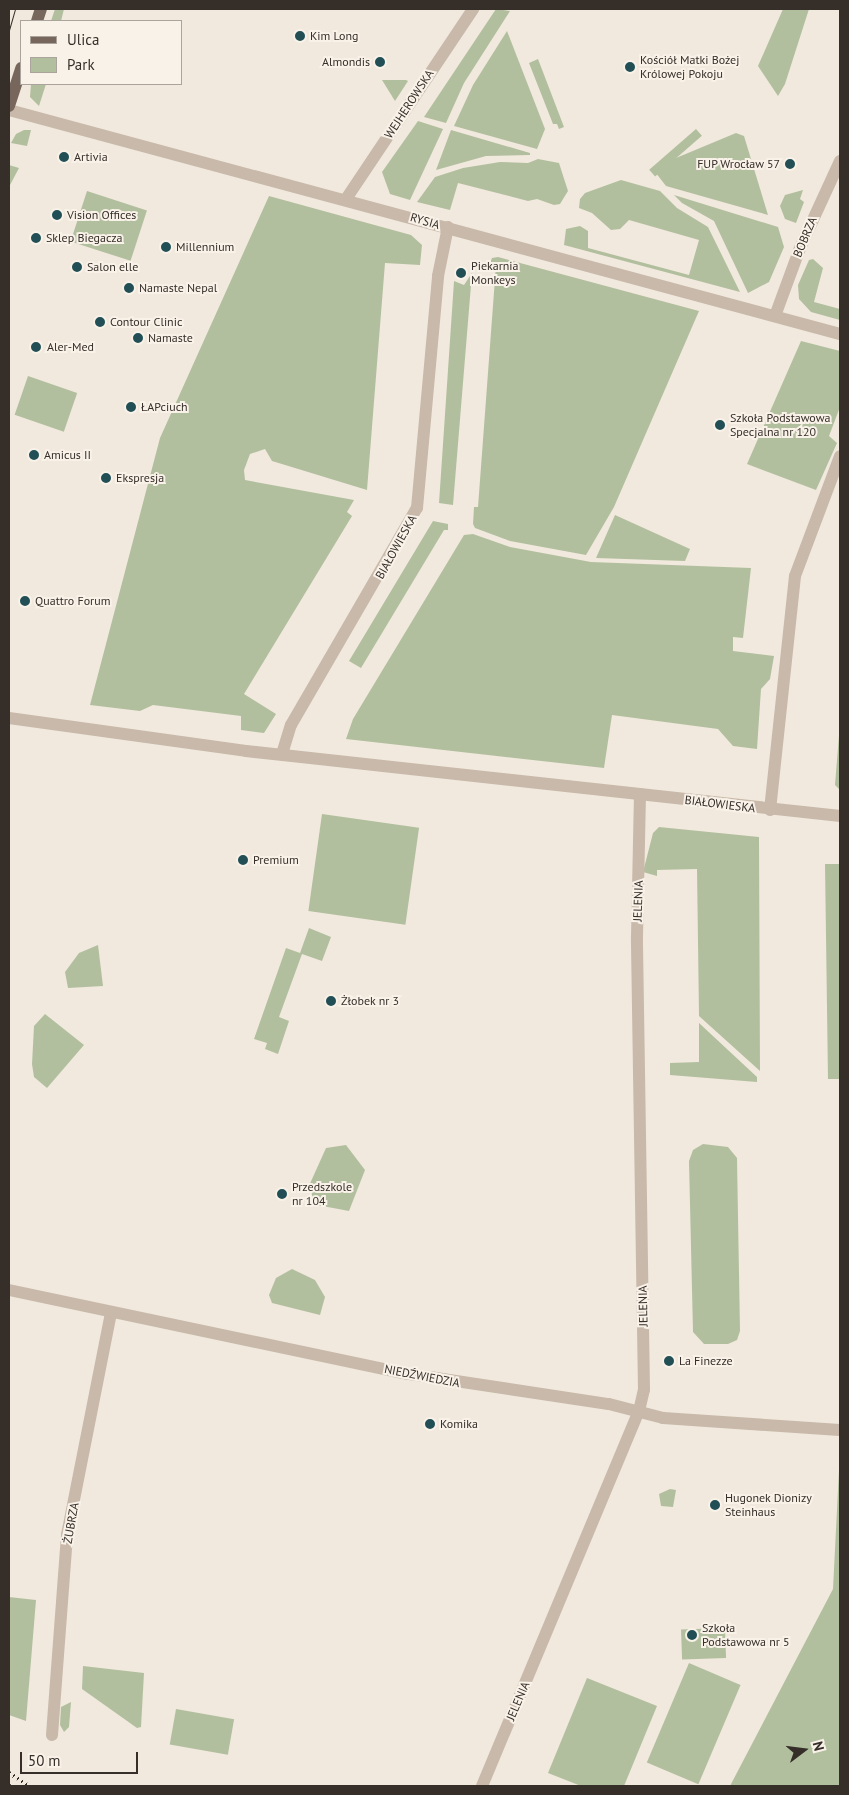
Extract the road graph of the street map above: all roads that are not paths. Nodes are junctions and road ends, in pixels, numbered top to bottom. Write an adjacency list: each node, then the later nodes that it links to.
1 (473, 9): 6 (street, WEJHEROWSKA)
2 (20, 71): 3 (main road)
3 (9, 106)
4 (9, 110): 6 (street, RYSIA)
5 (840, 160): 8 (street, BOBRZA)
6 (346, 199): 7 (street, RYSIA)
7 (448, 227): 8 (street, RYSIA); 12 (street, BIAŁOWIESKA)
8 (775, 316): 9 (street, RYSIA)
9 (840, 334)
10 (840, 456): 14 (street, BIAŁOWIESKA)
11 (9, 718): 12 (street, BIAŁOWIESKA)
12 (282, 754): 13 (street, BIAŁOWIESKA)
13 (640, 794): 14 (street, BIAŁOWIESKA); 18 (street, JELENIA)
14 (770, 810): 15 (street, BIAŁOWIESKA)
15 (840, 816)
16 (9, 1290): 17 (street, NIEDŹWIEDZIA)
17 (111, 1312): 18 (street, NIEDŹWIEDZIA); 20 (street, ŻUBRZA)
18 (640, 1411): 19 (street, NIEDŹWIEDZIA); 21 (street, JELENIA)
19 (840, 1430)
20 (52, 1736)
21 (482, 1786)

